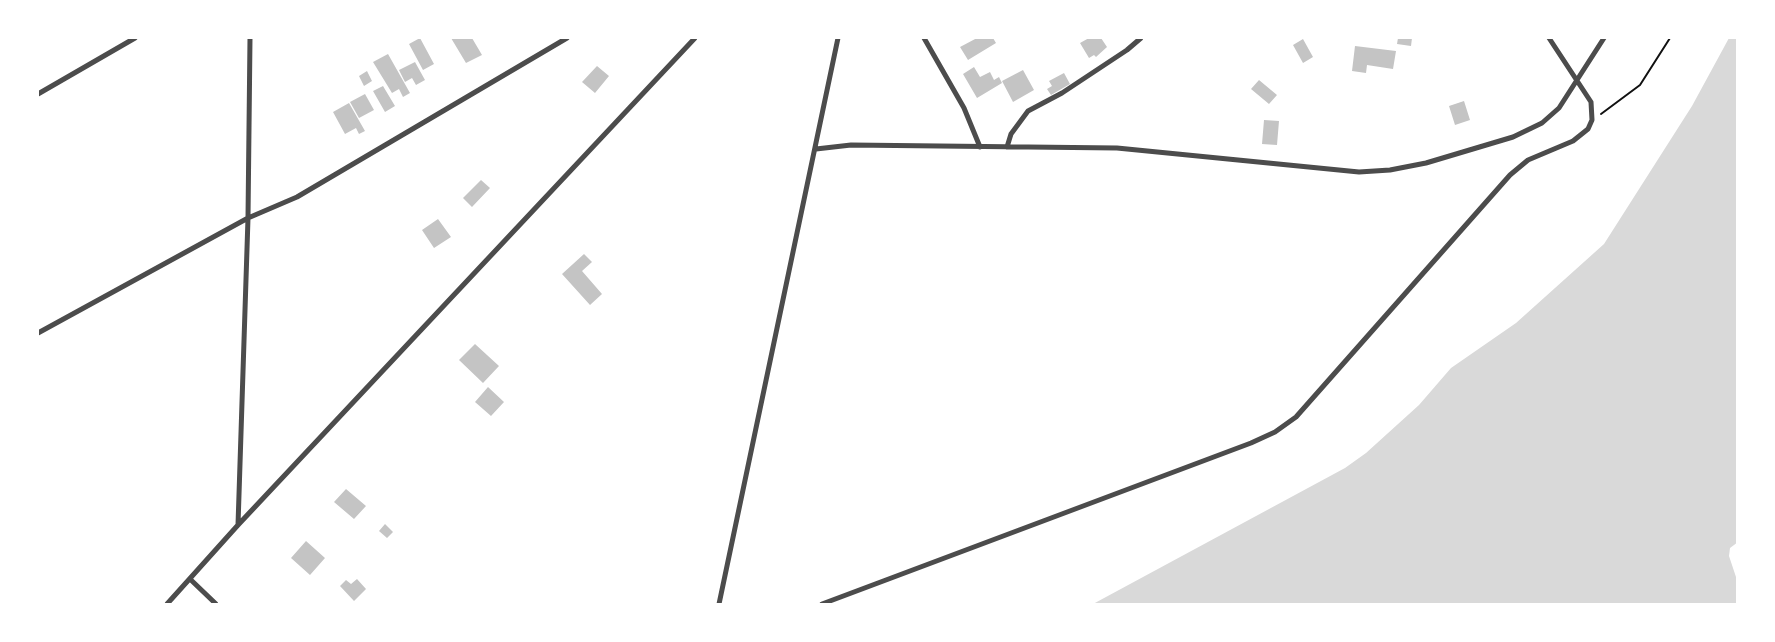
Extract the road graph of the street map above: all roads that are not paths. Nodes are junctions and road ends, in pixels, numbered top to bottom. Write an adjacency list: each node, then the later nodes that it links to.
1 (135, 38): 12 (street)
2 (250, 38): 16 (street)
3 (567, 38): 10 (street)
4 (695, 38): 18 (street)
5 (838, 38): 15 (street)
6 (924, 38): 13 (street)
7 (1141, 38): 14 (street)
8 (1549, 38): 11 (street)
9 (1604, 38): 11 (street)
10 (557, 40): 16 (street)
11 (1577, 79): 14 (street); 23 (street)
12 (38, 94)
13 (980, 147): 14 (street); 15 (street)
14 (1006, 147)
15 (816, 149): 22 (street)
16 (248, 218): 17 (street); 18 (street)
17 (38, 333)
18 (238, 525): 19 (street)
19 (191, 580): 20 (street); 21 (street)
20 (167, 604)
21 (216, 604)
22 (719, 604)
23 (822, 604)

